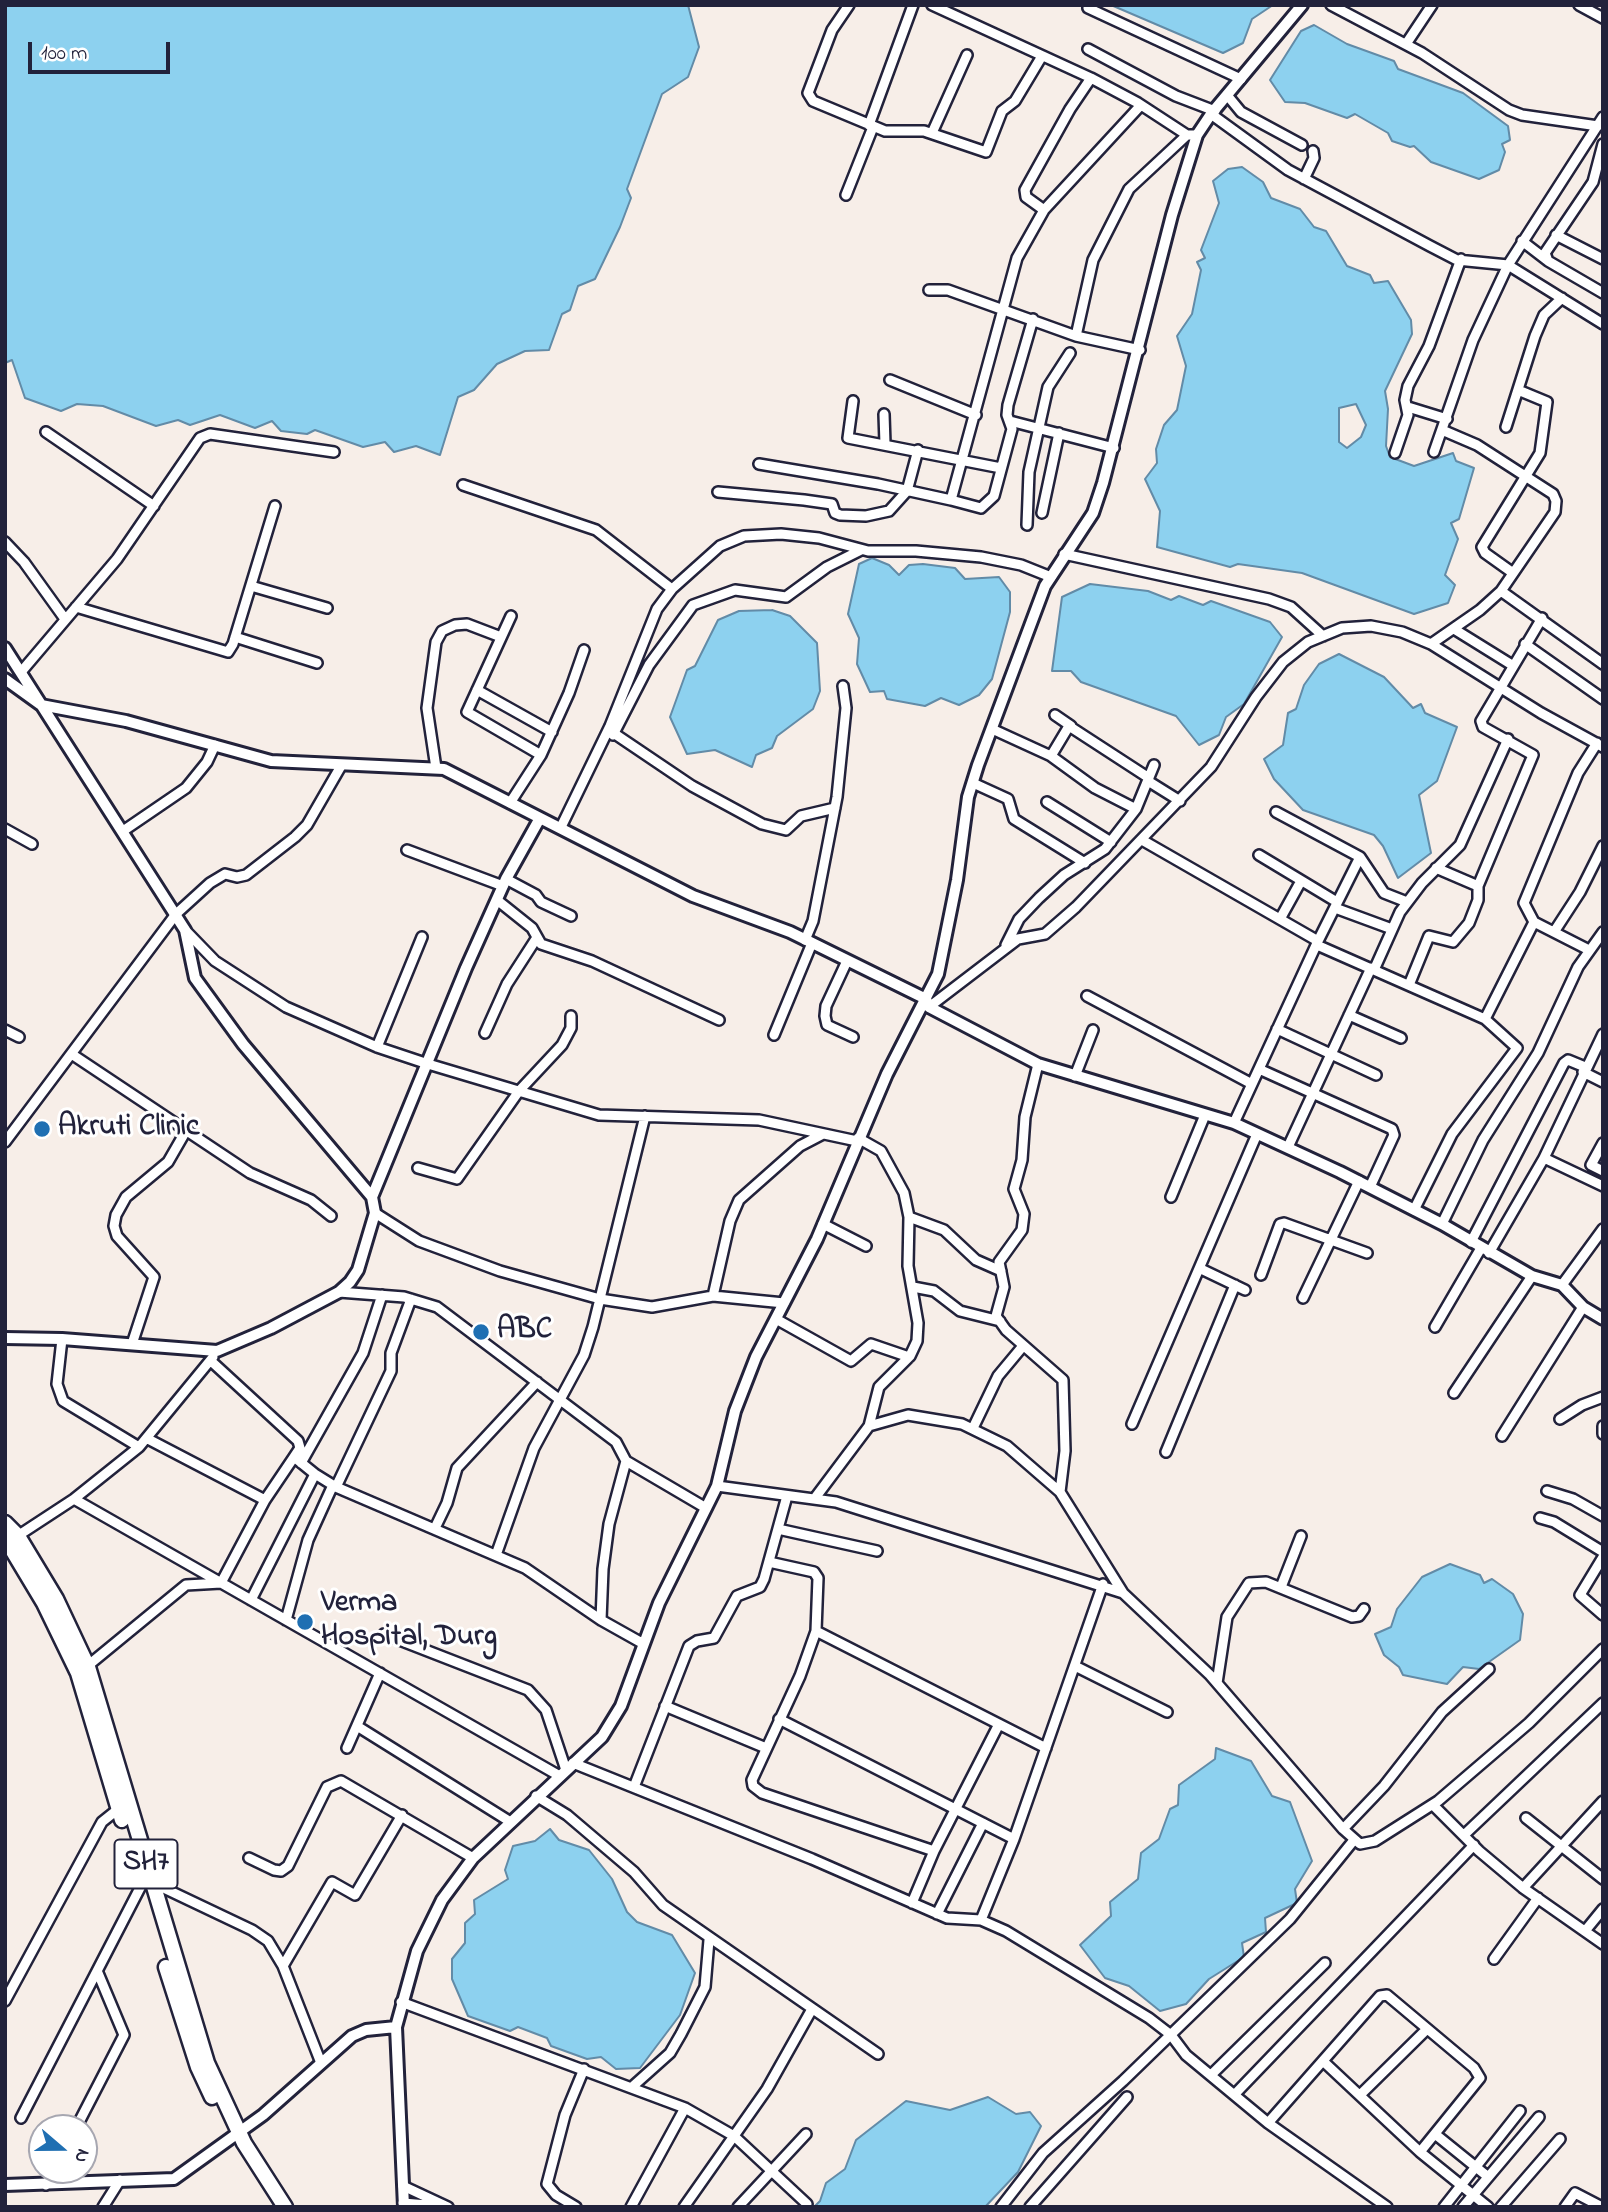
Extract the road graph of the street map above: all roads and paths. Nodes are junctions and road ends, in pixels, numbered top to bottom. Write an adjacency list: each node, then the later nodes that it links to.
1 (849, 5): 20 (street)
2 (913, 5): 20 (street)
3 (932, 5): 13 (street)
4 (1302, 5): 15 (street)
5 (1331, 5): 10 (street)
6 (1432, 5): 10 (street)
7 (1580, 5): 9 (street)
8 (1088, 8): 15 (street)
9 (1603, 18)
10 (1406, 44): 21 (street)
11 (1088, 48): 18 (street)
12 (967, 55): 22 (street)
13 (1042, 56): 14 (street); 22 (street)
14 (1091, 78): 17 (street); 29 (street)
15 (1241, 79): 16 (street)
16 (1227, 95): 18 (street); 25 (street)
17 (1140, 105): 23 (street); 29 (street)
18 (1213, 112): 23 (street); 27 (street)
19 (1603, 117): 21 (street)
20 (871, 126): 22 (street); 28 (street)
21 (1598, 126): 31 (street)
22 (932, 134)
23 (1192, 135): 42 (street); 43 (street)
24 (1603, 144): 30 (street)
25 (1302, 145)
26 (1313, 151): 27 (street)
27 (1304, 179): 32 (street)
28 (846, 195)
29 (1044, 210): 39 (street)
30 (1556, 235): 33 (street); 34 (street)
31 (1522, 240): 34 (street); 35 (street)
32 (1461, 259): 35 (street); 48 (street)
33 (1603, 260)
34 (1548, 261): 37 (street)
35 (1508, 265): 38 (street); 51 (street)
36 (929, 290): 39 (street)
37 (1603, 293)
38 (1562, 298): 41 (street); 46 (street)
39 (1005, 310): 40 (street); 50 (street)
40 (1033, 319): 42 (street); 52 (street)
41 (1603, 324)
42 (1076, 336): 43 (street)
43 (1140, 350): 59 (street)
44 (1070, 353): 54 (street)
45 (890, 380): 50 (street)
46 (1518, 390): 53 (street); 67 (street)
47 (853, 401): 58 (street)
48 (1408, 407): 51 (street); 63 (street)
49 (884, 414): 58 (street)
50 (976, 415): 64 (street)
51 (1447, 419): 55 (street)
52 (1010, 421): 54 (street); 66 (street)
53 (1506, 427)
54 (1040, 428): 57 (street); 75 (street)
55 (1442, 430): 62 (street); 67 (street)
56 (46, 432): 72 (street)
57 (1059, 433): 59 (street); 74 (street)
58 (885, 444): 60 (street)
59 (1114, 448): 78 (street)
60 (918, 450): 64 (street); 69 (street)
61 (334, 452): 72 (street)
62 (1434, 452)
63 (1395, 453)
64 (963, 460): 66 (street); 71 (street)
65 (759, 464): 69 (street)
66 (1001, 468): 71 (street)
67 (1525, 477): 79 (street); 79 (street)
68 (463, 485): 82 (street)
69 (907, 491): 70 (street); 71 (street)
70 (718, 492)
71 (951, 500)
72 (153, 506): 84 (street)
73 (275, 506): 81 (street)
74 (1042, 513)
75 (1027, 524)
76 (5, 542): 88 (street)
77 (861, 550): 80 (street); 82 (street); 110 (street)
78 (1065, 554): 80 (street); 90 (street)
79 (1513, 573): 83 (street)
80 (1051, 577): 109 (street)
81 (251, 586): 85 (street); 91 (street)
82 (672, 589): 110 (street)
83 (1501, 591): 87 (street); 89 (street)
84 (76, 607): 88 (street); 91 (street)
85 (327, 608)
86 (511, 616): 92 (street)
87 (1542, 618): 94 (street); 98 (street)
88 (65, 620): 100 (street)
89 (1454, 629): 93 (street); 99 (street)
90 (1323, 636): 93 (street); 122 (street)
91 (235, 637): 97 (street)
92 (500, 637): 104 (street); 119 (street)
93 (1431, 644): 103 (street)
94 (1525, 644): 99 (street); 105 (street)
95 (5, 649): 100 (street)
96 (584, 650): 111 (street)
97 (317, 663)
98 (1603, 664)
99 (1512, 665): 103 (street)
100 (21, 672): 106 (street)
101 (5, 679): 106 (street)
102 (844, 686): 125 (street)
103 (1499, 686): 112 (street); 113 (street)
104 (477, 690): 111 (street); 115 (street)
105 (1603, 699)
106 (41, 705): 114 (street); 131 (street)
107 (1055, 715): 108 (street)
108 (1072, 726): 116 (street); 120 (street)
109 (992, 729): 116 (street); 121 (street)
110 (612, 731): 125 (street); 129 (street)
111 (552, 732): 115 (street)
112 (1508, 740): 140 (street); 143 (street)
113 (1600, 745): 150 (street)
114 (215, 746): 118 (street); 131 (street)
115 (541, 755): 124 (street)
116 (1051, 756): 126 (street)
117 (1154, 765): 120 (street)
118 (341, 766): 119 (street); 147 (street)
119 (436, 768): 124 (street)
120 (1149, 780): 122 (street); 126 (street)
121 (973, 783): 139 (street); 165 (street)
122 (1180, 801): 132 (street)
123 (1047, 802): 133 (street)
124 (510, 803): 128 (street)
125 (835, 808): 157 (street)
126 (1136, 809): 133 (street)
127 (1276, 812): 138 (street)
128 (540, 818): 129 (street); 142 (street)
129 (561, 827): 157 (street)
130 (5, 828): 134 (street)
131 (123, 831): 147 (street)
132 (1142, 840): 149 (street); 159 (street)
133 (1111, 842): 139 (street)
134 (32, 844)
135 (1603, 846): 153 (street)
136 (407, 850): 142 (street)
137 (1259, 855): 141 (street)
138 (1360, 857): 145 (street); 146 (street)
139 (1085, 863): 159 (street)
140 (1436, 868): 143 (street); 145 (street)
141 (1301, 881): 146 (street); 149 (street)
142 (504, 883): 144 (street); 148 (street)
143 (1478, 886): 163 (street)
144 (497, 900): 156 (street); 182 (street)
145 (1407, 902): 151 (street)
146 (1336, 905): 151 (street); 158 (street)
147 (176, 914): 152 (street); 181 (street)
148 (571, 916)
149 (1280, 919): 158 (street)
150 (1534, 922): 153 (street); 168 (street)
151 (1392, 929): 162 (street)
152 (186, 930): 179 (street); 208 (street)
153 (1554, 932): 160 (street)
154 (1603, 932): 160 (street)
155 (422, 937): 179 (street)
156 (536, 939): 169 (street); 173 (street)
157 (809, 942): 161 (street); 175 (street)
158 (1317, 943): 162 (street); 171 (street)
159 (1003, 949): 165 (street)
160 (1589, 950): 215 (street)
161 (847, 961): 165 (street); 177 (street)
162 (1373, 969): 163 (street); 166 (street)
163 (1409, 985): 168 (street)
164 (1087, 996): 189 (street)
165 (928, 1003): 183 (street); 198 (street)
166 (1349, 1015): 178 (street); 180 (street)
167 (571, 1016): 190 (street)
168 (1485, 1019): 210 (street)
169 (719, 1020)
170 (1093, 1030): 187 (street)
171 (1278, 1030): 180 (street); 184 (street)
172 (5, 1031): 176 (street)
173 (485, 1033)
174 (1603, 1034): 185 (street)
175 (774, 1035)
176 (19, 1037)
177 (853, 1037)
178 (1401, 1038)
179 (377, 1047): 182 (street)
180 (1331, 1054): 186 (street); 191 (street)
181 (73, 1055): 195 (street); 199 (street)
182 (428, 1064): 190 (street); 208 (street)
183 (1038, 1064): 187 (street); 222 (street)
184 (1259, 1069): 189 (street); 191 (street)
185 (1584, 1070): 188 (street); 202 (street); 219 (street)
186 (1376, 1075)
187 (1075, 1076): 192 (street)
188 (1603, 1082)
189 (1252, 1084): 194 (street)
190 (519, 1091): 193 (street); 203 (street)
191 (1312, 1094): 201 (street); 207 (street)
192 (1205, 1115): 194 (street); 209 (street)
193 (645, 1116): 197 (street); 232 (street)
194 (1234, 1124): 196 (street)
195 (187, 1129): 212 (street); 241 (street)
196 (1257, 1133): 201 (street); 221 (street)
197 (823, 1134): 198 (street); 229 (street)
198 (858, 1140): 213 (street); 214 (street)
199 (5, 1142)
200 (1603, 1143): 204 (street)
201 (1287, 1147): 205 (street)
202 (1544, 1158): 206 (street); 219 (street)
203 (418, 1168)
204 (1603, 1171)
205 (1359, 1181): 207 (street); 217 (street)
206 (1603, 1186)
207 (1370, 1187): 210 (street)
208 (372, 1197): 211 (street)
209 (1171, 1197)
210 (1413, 1210): 215 (street)
211 (375, 1213): 227 (street); 232 (street)
212 (331, 1216)
213 (909, 1217): 222 (street); 226 (street)
214 (823, 1224): 218 (street); 233 (street)
215 (1442, 1224): 219 (street)
216 (1603, 1229): 225 (street)
217 (1331, 1238): 220 (street); 223 (street); 230 (street)
218 (866, 1245)
219 (1480, 1248): 224 (street); 238 (street)
220 (1367, 1253)
221 (1201, 1269): 250 (street); 258 (street)
222 (1000, 1271): 237 (street)
223 (1261, 1275)
224 (1532, 1276): 225 (street); 246 (street)
225 (1562, 1285): 234 (street)
226 (913, 1287): 237 (street); 244 (street)
227 (339, 1292): 228 (street); 243 (street)
228 (382, 1295): 231 (street); 259 (street)
229 (713, 1296): 232 (street); 233 (street)
230 (1303, 1298)
231 (411, 1299): 245 (street); 262 (street)
232 (600, 1299): 248 (street)
233 (784, 1303): 235 (street)
234 (1583, 1307): 236 (street); 255 (street)
235 (776, 1319): 244 (street); 263 (street)
236 (1603, 1319)
237 (1000, 1321): 242 (street)
238 (1435, 1327)
239 (5, 1338): 240 (street)
240 (62, 1339): 241 (street); 257 (street)
241 (132, 1344): 243 (street)
242 (1023, 1346): 253 (street); 265 (street)
243 (214, 1356): 256 (street); 259 (street)
244 (909, 1357): 251 (street)
245 (537, 1382): 248 (street); 274 (street)
246 (1454, 1393)
247 (1603, 1397): 249 (street)
248 (558, 1398): 260 (street); 280 (street)
249 (1560, 1419)
250 (1132, 1424)
251 (869, 1426): 253 (street); 267 (street)
252 (1603, 1426): 254 (street)
253 (973, 1428): 265 (street)
254 (1603, 1434)
255 (1502, 1436)
256 (148, 1439): 257 (street); 269 (street)
257 (139, 1447): 268 (street)
258 (1166, 1452)
259 (298, 1460): 261 (street); 269 (street)
260 (626, 1461): 270 (street); 290 (street)
261 (315, 1474): 262 (street); 286 (street)
262 (334, 1486): 274 (street); 289 (street)
263 (717, 1486): 266 (street); 270 (street)
264 (1547, 1491): 271 (street)
265 (1060, 1492): 285 (street)
266 (787, 1496): 267 (street); 275 (street)
267 (815, 1498): 283 (street)
268 (74, 1499): 277 (street); 282 (street)
269 (265, 1500): 282 (street)
270 (706, 1508): 293 (street)
271 (1603, 1516)
272 (1540, 1518): 279 (street)
273 (5, 1524): 277 (main road, SH7)
274 (435, 1528): 280 (street)
275 (778, 1528): 278 (street); 281 (street)
276 (1301, 1536): 284 (street)
277 (11, 1539): 297 (main road, SH7)
278 (877, 1551)
279 (1603, 1554): 288 (street)
280 (496, 1555): 290 (street)
281 (769, 1562): 291 (street); 301 (street)
282 (221, 1583): 286 (street); 297 (street)
283 (1103, 1584): 285 (street); 295 (street)
284 (1281, 1587): 287 (street); 299 (street)
285 (1123, 1593): 299 (street)
286 (251, 1600): 289 (street)
287 (1364, 1609)
288 (1603, 1615)
289 (286, 1620): 298 (street)
290 (601, 1620): 293 (street)
291 (816, 1631): 303 (street); 304 (street)
292 (384, 1634): 309 (street)
293 (642, 1643): 309 (street)
294 (1603, 1649): 313 (street)
295 (1075, 1666): 302 (street); 308 (street)
296 (1489, 1669): 320 (street)
297 (83, 1670): 314 (main road, SH7)
298 (380, 1673): 305 (street); 309 (street)
299 (1217, 1683): 320 (street)
300 (1603, 1703): 321 (street)
301 (665, 1706): 307 (street); 310 (street)
302 (1167, 1712)
303 (779, 1719): 307 (street); 315 (street)
304 (999, 1724): 308 (street); 315 (street)
305 (357, 1726): 306 (street); 318 (street)
306 (347, 1748)
307 (766, 1748): 326 (street)
308 (1046, 1748): 322 (street)
309 (566, 1769): 310 (street); 311 (street)
310 (634, 1787): 333 (street)
311 (536, 1796): 318 (street); 338 (street)
312 (1603, 1801): 324 (street)
313 (1433, 1805): 321 (street); 323 (street)
314 (123, 1806): 330 (main road, SH7); 344 (street)
315 (955, 1809): 319 (street); 326 (street)
316 (402, 1815): 327 (street); 328 (street); 342 (street)
317 (1526, 1818): 324 (street)
318 (509, 1821): 328 (street)
319 (983, 1824): 322 (street); 335 (street)
320 (1343, 1829): 323 (street)
321 (1464, 1835): 325 (street)
322 (1014, 1839): 336 (street)
323 (1354, 1840): 349 (street)
324 (1562, 1848): 329 (street); 331 (street)
325 (1479, 1850): 331 (street); 357 (street)
326 (934, 1851): 333 (street)
327 (249, 1858)
328 (473, 1858): 345 (street)
329 (1603, 1879)
330 (147, 1883): 342 (street); 343 (street); 367 (main road, SH7)
331 (1523, 1888): 332 (street)
332 (1538, 1898): 337 (street); 340 (street)
333 (912, 1903): 335 (street)
334 (1603, 1909): 337 (street)
335 (937, 1914): 336 (street)
336 (981, 1920): 349 (street)
337 (1585, 1931): 339 (street)
338 (709, 1940): 346 (street); 355 (street)
339 (1603, 1944)
340 (1494, 1959)
341 (1325, 1963): 354 (street)
342 (283, 1966): 352 (street)
343 (98, 1973): 361 (street); 363 (street)
344 (5, 2001)
345 (401, 2002): 347 (street); 353 (street)
346 (812, 2009): 350 (street); 368 (street)
347 (396, 2027): 352 (street); 378 (street)
348 (1426, 2029): 351 (street); 356 (street); 366 (street)
349 (1171, 2035): 354 (street); 391 (street)
350 (878, 2054)
351 (1324, 2062): 356 (street); 364 (street)
352 (321, 2063): 367 (street)
353 (584, 2068): 355 (street); 387 (street)
354 (1211, 2075): 357 (street)
355 (632, 2087): 359 (street)
356 (1360, 2095): 370 (street)
357 (1238, 2096): 364 (street)
358 (1127, 2098): 392 (street)
359 (685, 2108): 368 (street); 388 (street)
360 (1520, 2111): 371 (street)
361 (83, 2114)
362 (1539, 2116): 373 (street)
363 (21, 2118)
364 (1268, 2123): 380 (street)
365 (806, 2134): 372 (street)
366 (1435, 2134): 370 (street); 371 (street)
367 (234, 2135): 374 (street); 384 (main road, SH7); 385 (main road, SH7)
368 (734, 2136): 372 (street); 389 (street)
369 (1560, 2139): 397 (street)
370 (1420, 2152): 375 (street)
371 (1474, 2165): 373 (street); 375 (street)
372 (772, 2168): 381 (street); 390 (street)
373 (1487, 2176): 379 (street)
374 (120, 2180): 377 (street); 383 (street)
375 (1460, 2183): 379 (street); 394 (street)
376 (5, 2185): 377 (street)
377 (46, 2185)
378 (402, 2186): 382 (street); 386 (street)
379 (1472, 2194): 395 (street); 396 (street)
380 (1371, 2203): 393 (street)
381 (807, 2204)
382 (403, 2205): 386 (street)
383 (103, 2207)
384 (275, 2207)
385 (285, 2207)
386 (448, 2207)
387 (576, 2207)
388 (631, 2207)
389 (684, 2207)
390 (738, 2207)
391 (1001, 2207)
392 (1030, 2207)
393 (1387, 2207)
394 (1444, 2207)
395 (1463, 2207)
396 (1488, 2207)
397 (1501, 2207)
398 (1565, 2207): 399 (street)
399 (1602, 2207)

